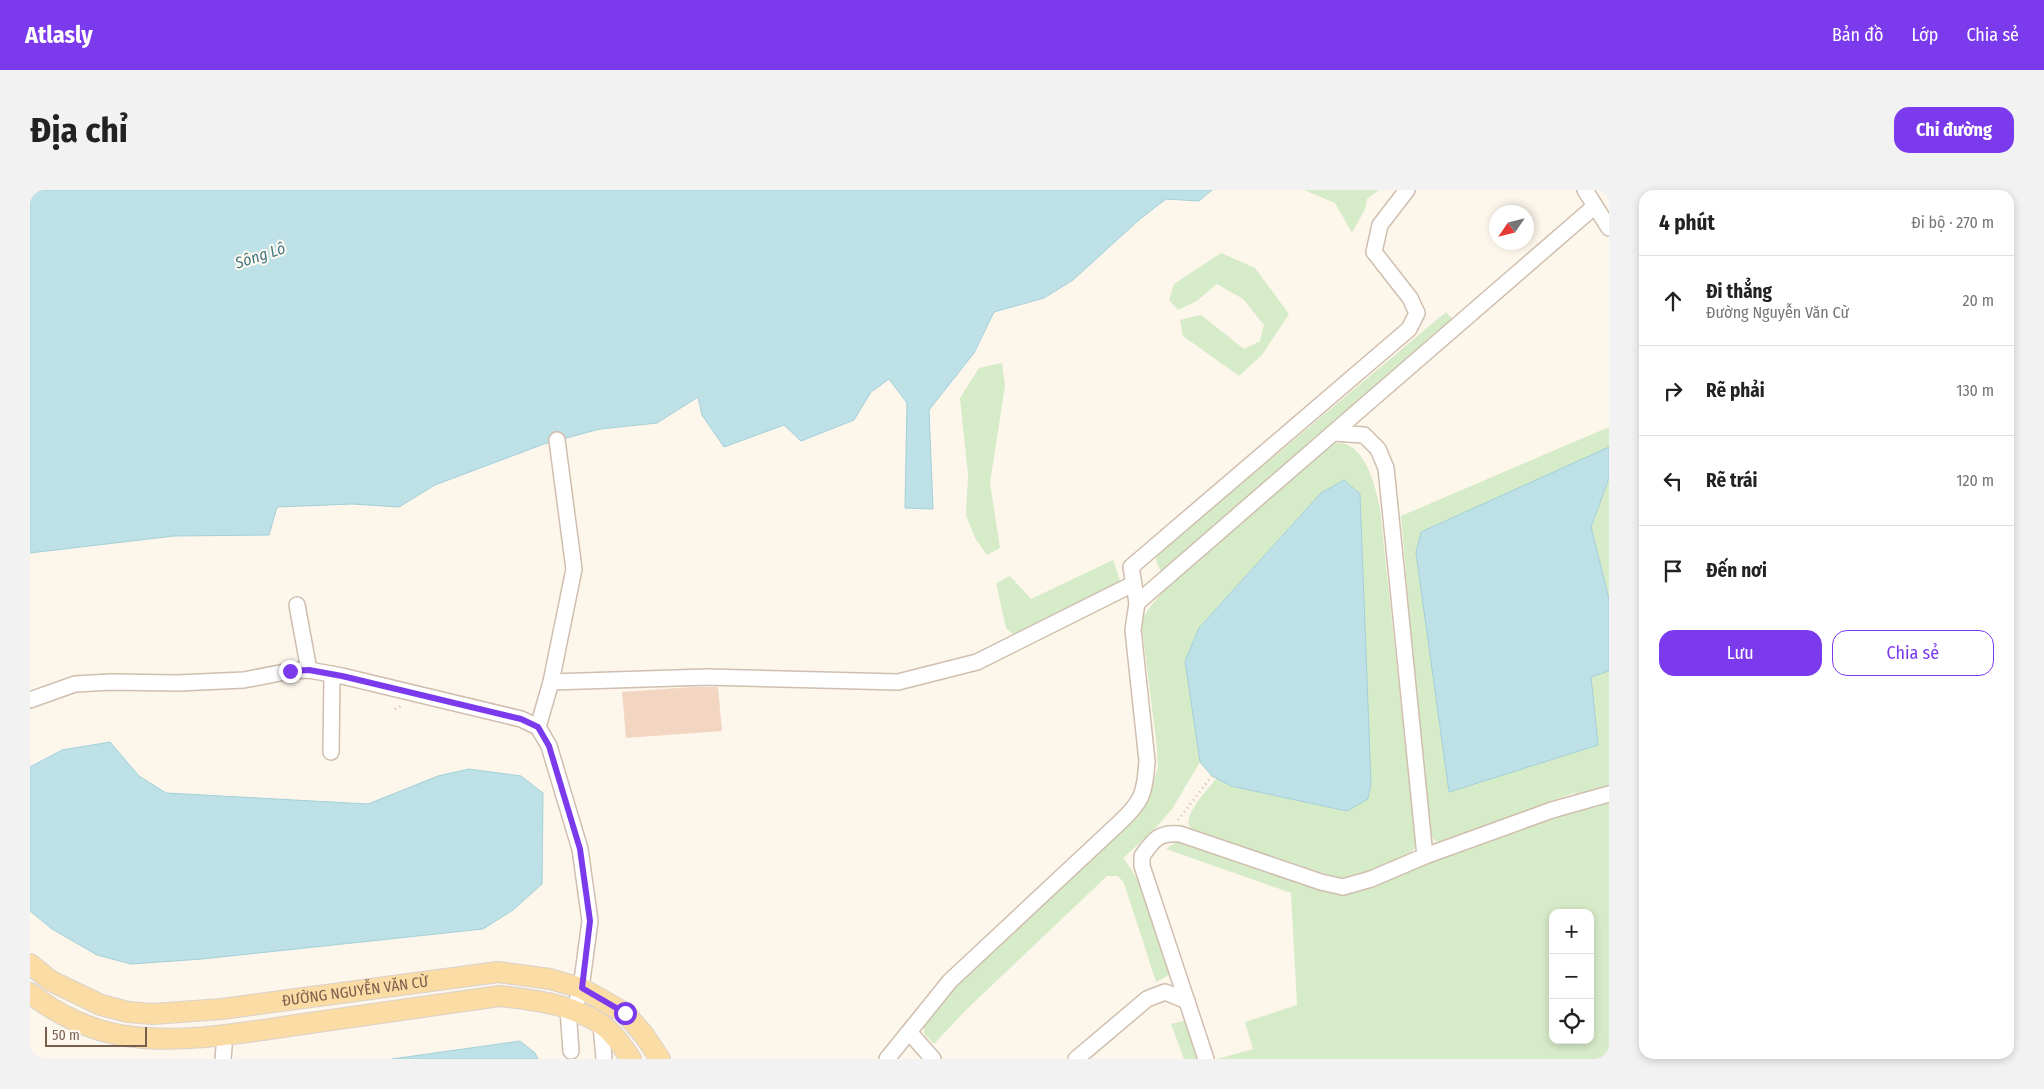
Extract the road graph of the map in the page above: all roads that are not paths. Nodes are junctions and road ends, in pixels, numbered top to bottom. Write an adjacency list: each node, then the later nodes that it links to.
1 (1407, 190): 7 (street)
2 (1585, 190): 3 (street)
3 (1595, 206): 4 (street); 5 (street)
4 (1609, 228)
5 (1333, 432): 8 (street); 17 (street)
6 (558, 440): 12 (street)
7 (1133, 584): 8 (street); 12 (street)
8 (1137, 603): 24 (street)
9 (296, 605): 10 (street)
10 (309, 670): 11 (street); 13 (street)
11 (332, 674): 14 (street); 15 (street)
12 (550, 682): 14 (street)
13 (30, 700)
14 (538, 727): 19 (street)
15 (331, 752)
16 (1609, 794): 17 (street)
17 (1425, 856): 21 (street)
18 (30, 964): 19 (main road, ĐƯỜNG NGUYỄN VĂN CỪ)
19 (582, 988): 22 (street); 30 (main road, ĐƯỜNG NGUYỄN VĂN CỪ)
20 (30, 994): 25 (main road, ĐƯỜNG NGUYỄN VĂN CỪ)
21 (1187, 1001): 33 (street); 34 (street)
22 (571, 1010): 23 (main road, ĐƯỜNG NGUYỄN VĂN CỪ); 25 (main road, ĐƯỜNG NGUYỄN VĂN CỪ); 26 (street)
23 (601, 1024): 28 (street); 29 (main road, ĐƯỜNG NGUYỄN VĂN CỪ)
24 (910, 1033): 31 (street); 32 (street)
25 (224, 1035): 27 (street)
26 (571, 1051)
27 (223, 1059)
28 (604, 1059)
29 (631, 1059)
30 (660, 1059)
31 (887, 1059)
32 (933, 1059)
33 (1076, 1059)
34 (1206, 1059)

